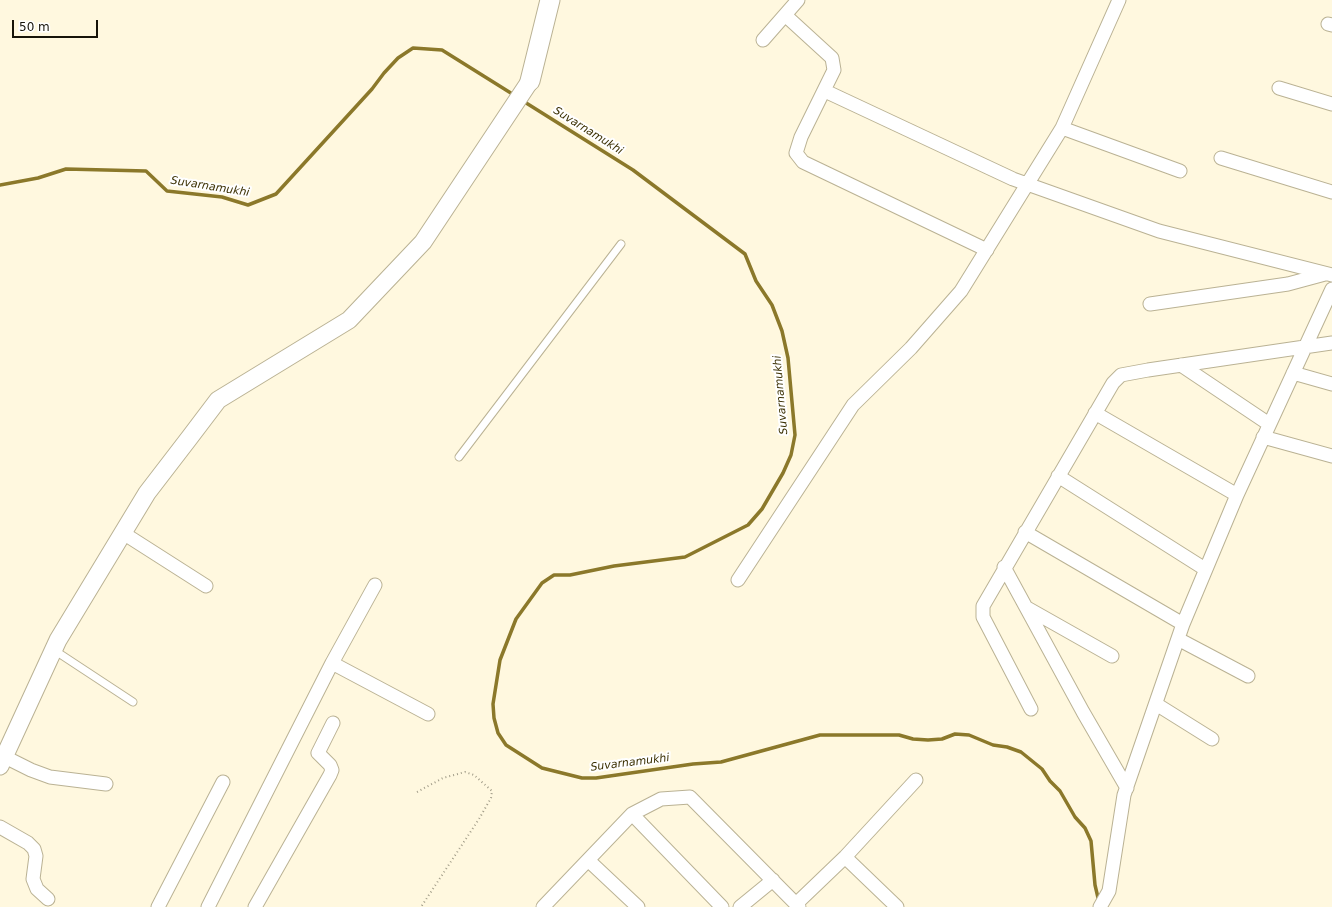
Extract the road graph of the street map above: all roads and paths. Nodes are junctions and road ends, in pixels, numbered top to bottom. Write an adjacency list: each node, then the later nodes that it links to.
1 (550, 0): 6 (main road)
2 (798, 0): 4 (street)
3 (1119, 0): 10 (street)
4 (785, 15): 5 (street); 8 (street)
5 (763, 40)
6 (530, 81): 33 (street)
7 (1279, 88): 9 (street)
8 (825, 91): 13 (street); 16 (street)
9 (1332, 104)
10 (1062, 128): 12 (street); 13 (street)
11 (1221, 158): 14 (street)
12 (1180, 171)
13 (1027, 184): 16 (street); 17 (street)
14 (1332, 192)
15 (620, 244): 29 (lane)
16 (988, 250): 36 (street)
17 (1329, 274): 19 (street)
18 (1332, 289): 21 (street)
19 (1150, 304)
20 (1332, 343): 21 (street)
21 (1305, 347): 22 (street); 23 (street)
22 (1181, 365): 25 (street); 26 (street)
23 (1293, 373): 24 (street); 26 (street)
24 (1332, 384)
25 (1095, 413): 30 (street); 31 (street)
26 (1269, 424): 27 (street)
27 (1263, 436): 28 (street); 31 (street)
28 (1332, 456)
29 (459, 457)
30 (1058, 476): 32 (street); 35 (street)
31 (1237, 495): 35 (street)
32 (1025, 532): 34 (street); 40 (street)
33 (123, 533): 38 (street); 42 (street)
34 (1004, 567): 39 (street); 48 (street)
35 (1205, 569): 40 (street)
36 (738, 580)
37 (375, 585): 44 (street)
38 (206, 586)
39 (1027, 608): 43 (street); 56 (street)
40 (1184, 624): 41 (street)
41 (1178, 639): 45 (street); 47 (street)
42 (54, 650): 46 (lane); 52 (street)
43 (1112, 656)
44 (332, 663): 49 (street); 67 (street)
45 (1248, 676)
46 (132, 702)
47 (1156, 704): 51 (street); 56 (street)
48 (1031, 709)
49 (428, 714)
50 (333, 723): 68 (street)
51 (1212, 739)
52 (2, 761): 55 (street)
53 (916, 780): 60 (street)
54 (223, 782): 66 (street)
55 (106, 784)
56 (1127, 788): 74 (street)
57 (417, 792): 69 (path)
58 (632, 814): 61 (street); 62 (street); 71 (street)
59 (0, 827): 63 (street)
60 (845, 857): 65 (street); 73 (street)
61 (588, 860): 64 (street); 70 (street)
62 (773, 880): 65 (street); 72 (street)
63 (48, 899)
64 (549, 905)
65 (797, 906)
66 (158, 907)
67 (208, 907)
68 (255, 907)
69 (421, 907)
70 (638, 907)
71 (722, 907)
72 (740, 907)
73 (898, 907)
74 (1100, 907)

